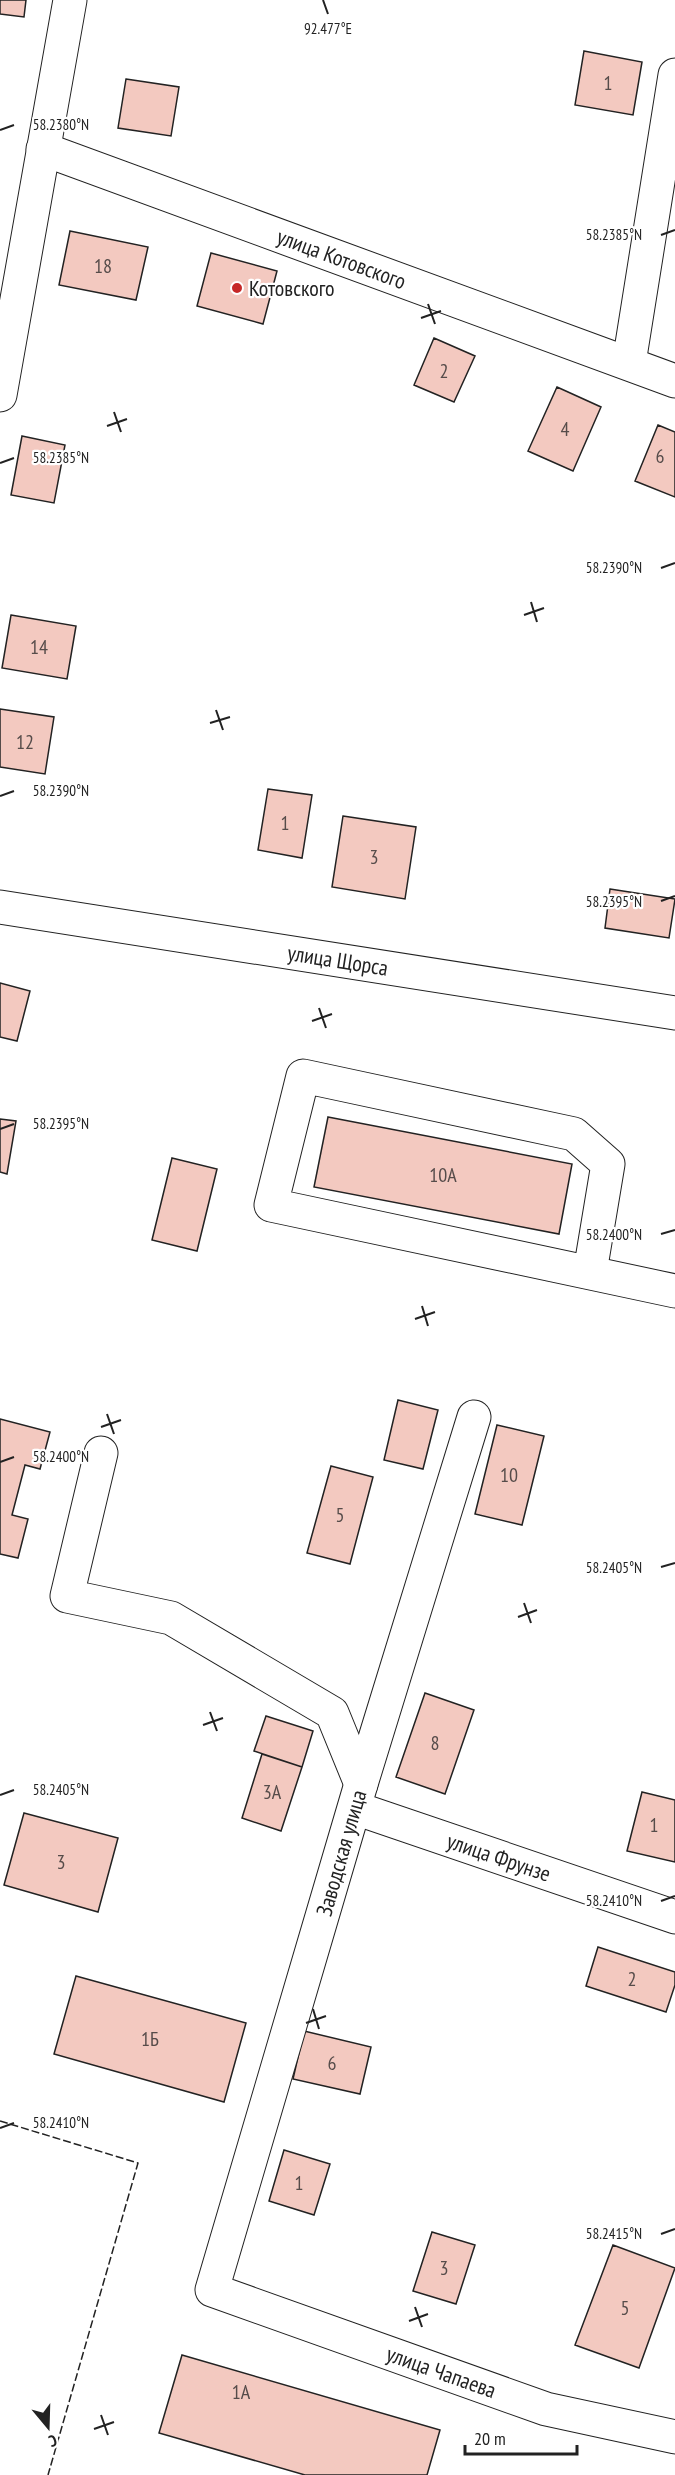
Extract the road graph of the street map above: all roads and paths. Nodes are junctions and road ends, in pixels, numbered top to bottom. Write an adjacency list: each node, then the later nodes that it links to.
1 (70, 0): 3 (street)
2 (675, 75): 4 (street)
3 (43, 150): 4 (street, улица Котовского); 6 (street)
4 (629, 363): 5 (street, улица Котовского)
5 (675, 381)
6 (0, 396)
7 (0, 907): 8 (street, улица Щорса)
8 (675, 1012)
9 (590, 1272): 9 (street); 10 (street)
10 (675, 1291)
11 (474, 1417): 13 (street, Заводская улица)
12 (101, 1453): 13 (street)
13 (358, 1796): 14 (street, улица Фрунзе); 15 (street, Заводская улица)
14 (675, 1917)
15 (212, 2290): 16 (street, улица Чапаева)
16 (675, 2437)

